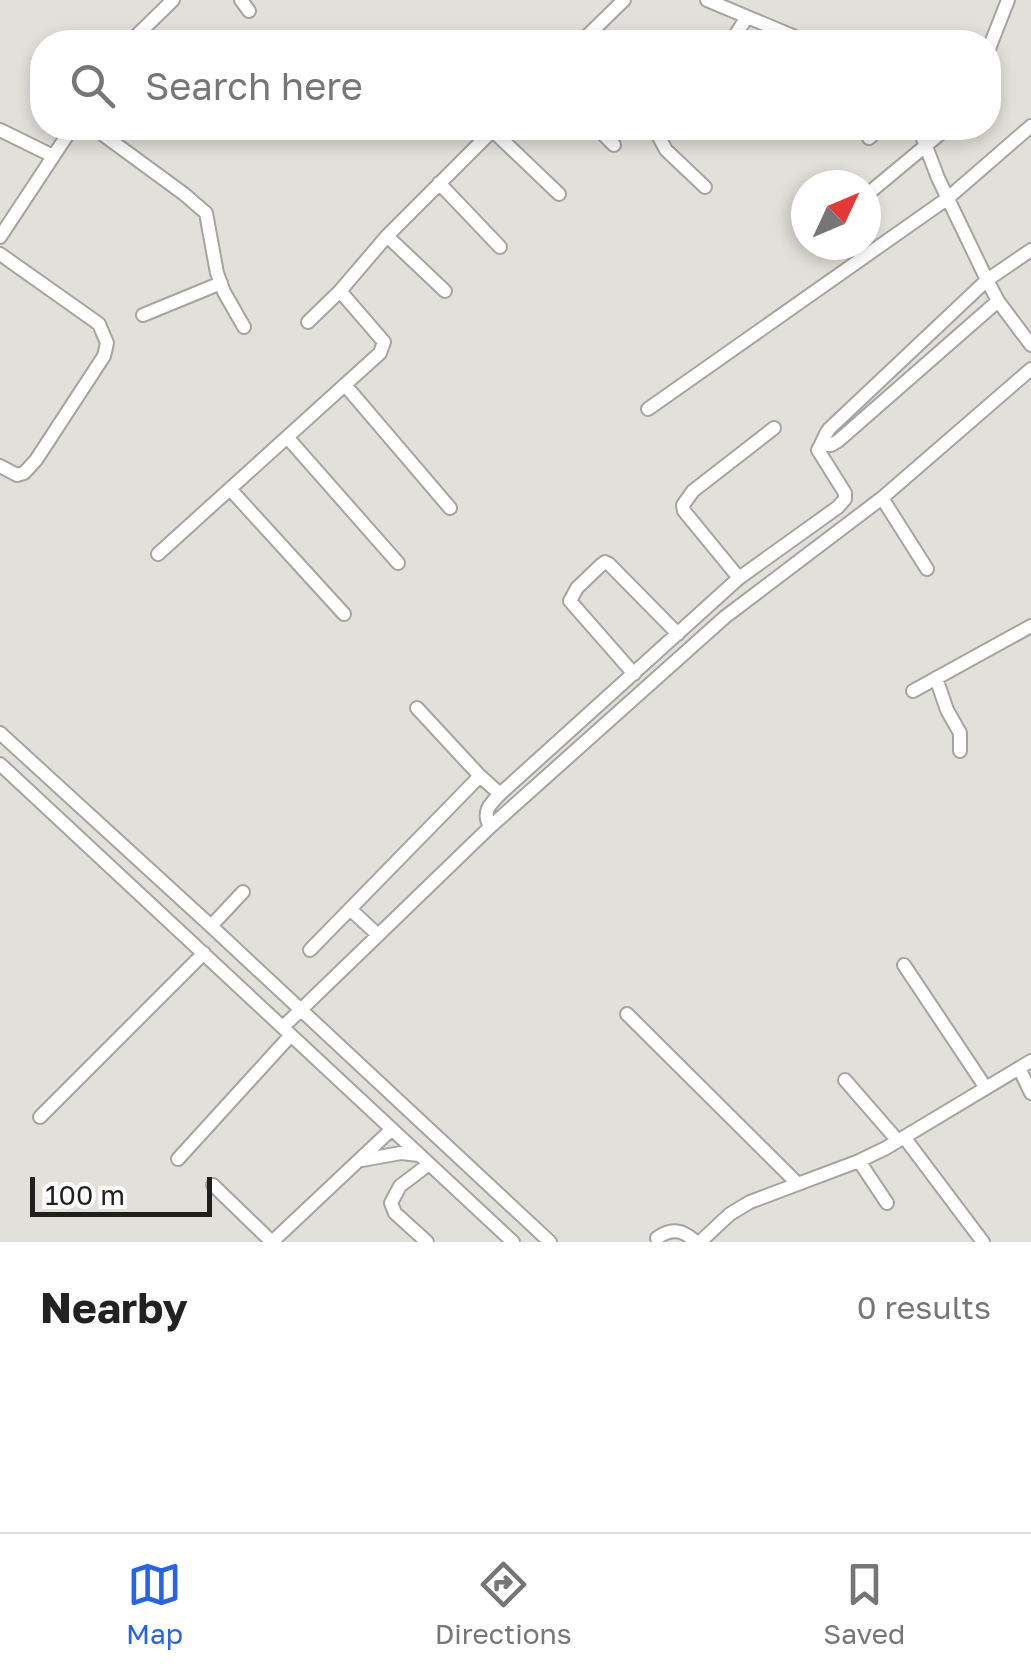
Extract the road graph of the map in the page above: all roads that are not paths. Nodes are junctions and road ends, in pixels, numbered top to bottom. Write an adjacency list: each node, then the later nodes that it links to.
1 (173, 0): 6 (street)
2 (624, 0): 7 (street)
3 (707, 0): 5 (street)
4 (1008, 0): 10 (street)
5 (747, 17): 8 (street); 9 (street)
6 (142, 30)
7 (593, 30)
8 (739, 30)
9 (778, 30)
10 (996, 30)
11 (1031, 126): 28 (street)
12 (0, 130): 23 (street)
13 (64, 140): 23 (street)
14 (110, 140): 35 (street)
15 (482, 140): 24 (street)
16 (504, 140): 27 (street)
17 (610, 140): 21 (street)
18 (660, 140): 26 (street)
19 (925, 140): 22 (street)
20 (934, 140): 22 (street)
21 (614, 144)
22 (928, 146): 25 (street); 28 (street)
23 (53, 156): 29 (street)
24 (439, 183): 30 (street); 31 (street)
25 (881, 183)
26 (705, 186)
27 (559, 194)
28 (948, 198): 34 (street); 49 (street)
29 (0, 236)
30 (387, 236): 36 (street); 37 (street)
31 (500, 247)
32 (1031, 250): 34 (street)
33 (0, 254): 53 (street)
34 (987, 280): 38 (street); 39 (street)
35 (221, 284): 40 (street); 43 (street)
36 (340, 290): 42 (street); 47 (street)
37 (445, 291)
38 (998, 300): 41 (street); 44 (street)
39 (962, 304): 41 (street); 46 (street)
40 (142, 314)
41 (976, 320): 48 (street)
42 (308, 322)
43 (244, 327)
44 (1031, 344)
45 (1031, 369): 55 (street)
46 (887, 374): 48 (street); 52 (street)
47 (345, 385): 51 (street); 56 (street)
48 (899, 387): 52 (street)
49 (648, 410)
50 (774, 428): 60 (street)
51 (287, 437): 54 (street); 58 (street)
52 (823, 444): 60 (street)
53 (0, 466)
54 (230, 489): 57 (street); 61 (street)
55 (882, 498): 59 (street); 73 (street)
56 (450, 508)
57 (158, 554)
58 (398, 563)
59 (927, 569)
60 (739, 578): 63 (street)
61 (344, 614)
62 (1031, 626): 65 (street)
63 (678, 634): 64 (street); 64 (street)
64 (634, 674): 72 (street)
65 (936, 678): 66 (street); 69 (street)
66 (913, 691)
67 (416, 708): 71 (street)
68 (0, 733): 76 (street)
69 (960, 751)
70 (0, 764): 79 (street)
71 (480, 776): 72 (street); 75 (street)
72 (500, 794): 73 (street)
73 (490, 826): 77 (street)
74 (243, 892): 76 (street)
75 (350, 908): 77 (street); 78 (street)
76 (211, 926): 82 (street)
77 (378, 935): 82 (street)
78 (310, 950)
79 (204, 954): 82 (street); 87 (street)
80 (904, 966): 85 (street)
81 (627, 1014): 94 (street)
82 (292, 1021): 88 (street); 90 (street); 101 (street)
83 (1025, 1064): 85 (street); 86 (street)
84 (845, 1080): 89 (street)
85 (986, 1088): 89 (street)
86 (1031, 1093)
87 (40, 1117)
88 (392, 1129): 91 (street); 92 (street)
89 (901, 1139): 93 (street); 103 (street)
90 (178, 1159)
91 (424, 1160): 92 (street); 99 (street); 100 (street)
92 (358, 1161): 98 (street)
93 (859, 1161): 94 (street); 96 (street)
94 (798, 1184): 102 (street)
95 (214, 1185): 98 (street)
96 (887, 1203)
97 (657, 1238): 102 (street)
98 (272, 1242)
99 (427, 1242)
100 (513, 1242)
101 (550, 1242)
102 (698, 1242)
103 (983, 1242)

